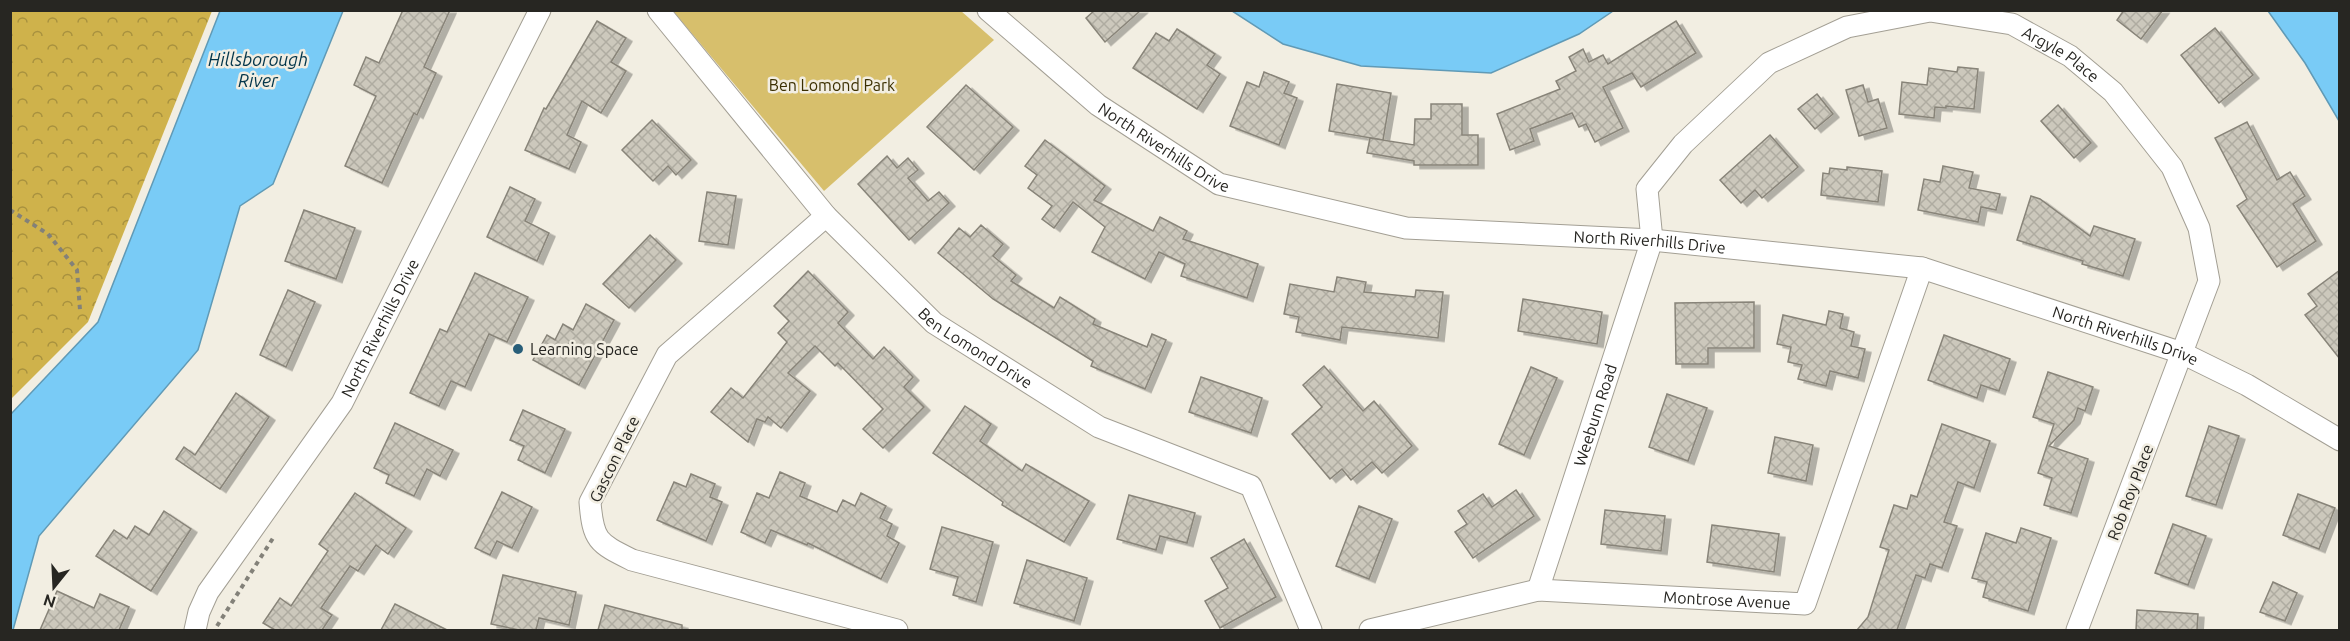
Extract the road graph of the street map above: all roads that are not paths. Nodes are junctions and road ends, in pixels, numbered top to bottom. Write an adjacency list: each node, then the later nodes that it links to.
1 (540, 10): 10 (street, North Riverhills Drive)
2 (658, 10): 4 (street, Ben Lomond Drive)
3 (988, 10): 5 (street, North Riverhills Drive)
4 (826, 216): 11 (street, Gascon Place); 12 (street, Ben Lomond Drive)
5 (1652, 240): 6 (street, North Riverhills Drive); 7 (street, Argyle Place); 9 (street, Weeburn Road)
6 (1922, 268): 7 (street, North Riverhills Drive); 9 (street, Montrose Avenue)
7 (2182, 353): 8 (street, North Riverhills Drive); 14 (street, Rob Roy Place)
8 (2340, 440)
9 (1538, 590): 13 (street, Montrose Avenue)
10 (195, 630)
11 (897, 630)
12 (1311, 630)
13 (1370, 630)
14 (2077, 630)

